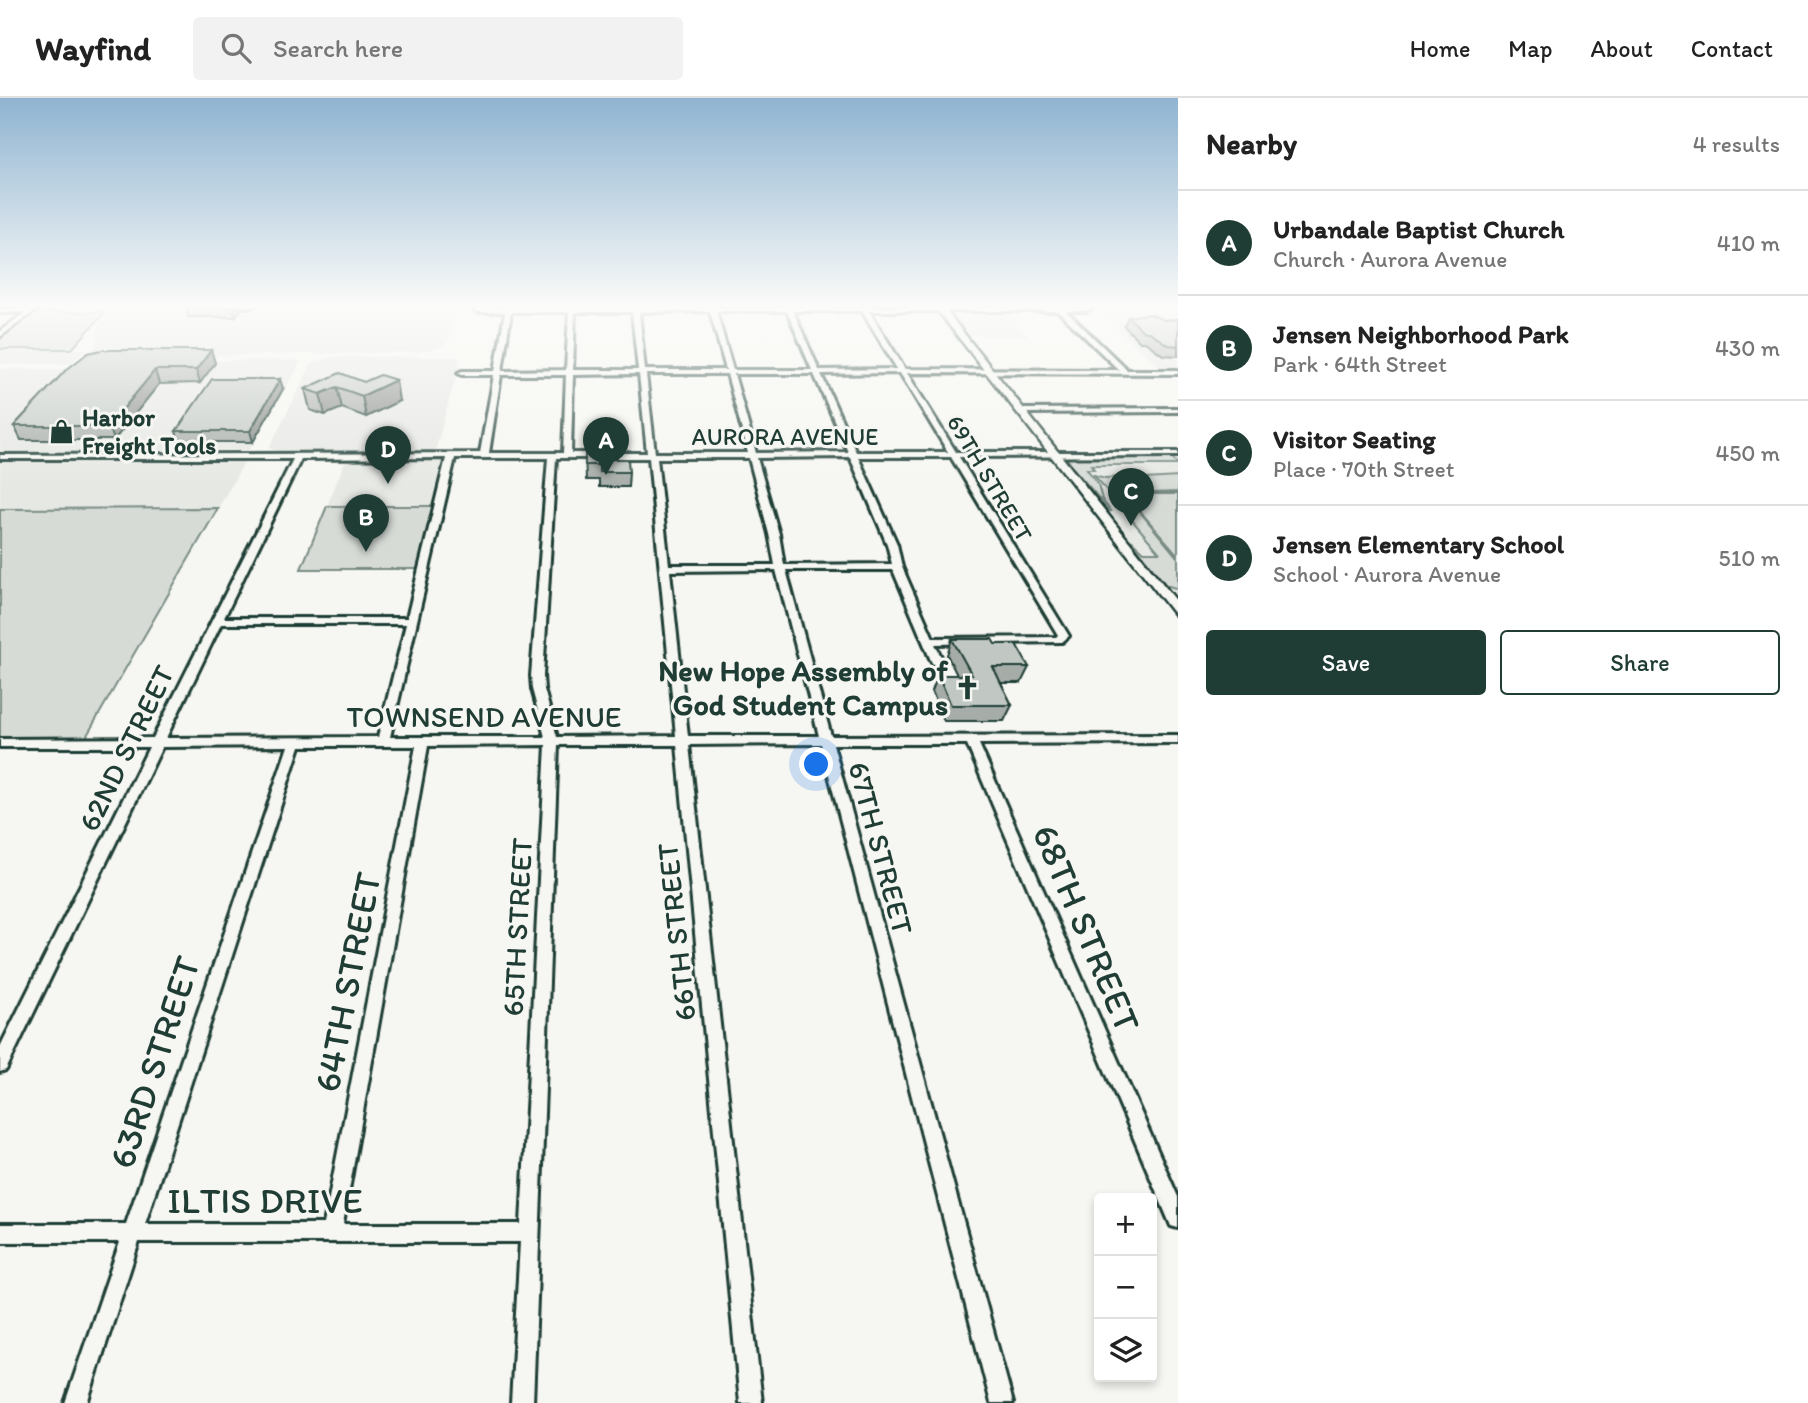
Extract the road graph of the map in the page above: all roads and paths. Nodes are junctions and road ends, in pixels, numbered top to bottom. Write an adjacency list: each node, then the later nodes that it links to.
1 (499, 368): 18 (street)
2 (570, 368): 19 (street, 65TH STREET)
3 (642, 368): 9 (street, 66TH STREET)
4 (729, 368): 10 (street, 67TH STREET)
5 (815, 368): 11 (street)
6 (901, 368): 12 (street, 69TH STREET)
7 (988, 368): 13 (main road)
8 (1121, 368): 14 (street)
9 (642, 372): 10 (street); 19 (street); 24 (street, 66TH STREET)
10 (730, 372): 11 (street); 25 (street, 67TH STREET)
11 (817, 372): 12 (street); 26 (street)
12 (903, 372): 13 (street); 27 (street, 69TH STREET)
13 (991, 372): 14 (street); 22 (main road)
14 (1125, 372): 15 (street)
15 (1167, 372): 16 (street); 20 (street)
16 (1178, 372)
17 (462, 373): 18 (street)
18 (498, 373): 19 (street); 32 (street)
19 (570, 373): 33 (street, 65TH STREET)
20 (1178, 382)
21 (1178, 410): 22 (street)
22 (1021, 411): 28 (main road)
23 (1178, 454): 28 (street, AURORA AVENUE)
24 (652, 455): 25 (street, AURORA AVENUE); 33 (street, AURORA AVENUE); 36 (street, 66TH STREET)
25 (753, 455): 26 (street, AURORA AVENUE); 37 (street, 67TH STREET)
26 (853, 455): 27 (street, AURORA AVENUE); 35 (street)
27 (954, 455): 28 (street, AURORA AVENUE); 41 (street, 69TH STREET)
28 (1056, 455): 38 (main road)
29 (298, 456): 30 (street, AURORA AVENUE); 34 (street, AURORA AVENUE); 39 (street, 62ND STREET)
30 (330, 456): 31 (street, AURORA AVENUE)
31 (451, 456): 32 (street, AURORA AVENUE); 40 (street)
32 (484, 456): 33 (street, AURORA AVENUE)
33 (560, 456): 48 (street, 65TH STREET)
34 (0, 457)
35 (897, 567): 37 (street); 42 (street)
36 (665, 568): 37 (street); 47 (street, 66TH STREET)
37 (780, 568): 46 (street, 67TH STREET)
38 (1178, 611)
39 (218, 621): 40 (street); 50 (street, 62ND STREET)
40 (412, 621): 52 (street)
41 (1062, 634): 42 (street)
42 (928, 641): 43 (street)
43 (938, 663)
44 (1178, 738): 45 (street, TOWNSEND AVENUE)
45 (971, 739): 46 (street, TOWNSEND AVENUE); 55 (street, 68TH STREET)
46 (825, 740): 47 (street, TOWNSEND AVENUE); 63 (street, 67TH STREET)
47 (682, 741): 48 (street, TOWNSEND AVENUE); 62 (street, 66TH STREET)
48 (552, 742): 53 (street, TOWNSEND AVENUE); 59 (street, 65TH STREET)
49 (0, 743): 50 (street, TOWNSEND AVENUE)
50 (158, 743): 51 (street, TOWNSEND AVENUE); 54 (street, 62ND STREET)
51 (295, 743): 52 (street, TOWNSEND AVENUE); 57 (street, 63RD STREET)
52 (383, 743): 53 (street, TOWNSEND AVENUE)
53 (423, 743): 58 (street, 64TH STREET)
54 (0, 1064)
55 (1178, 1219)
56 (0, 1233): 57 (street, ILTIS DRIVE)
57 (132, 1233): 58 (street, ILTIS DRIVE); 60 (street, 63RD STREET)
58 (332, 1233): 59 (street, ILTIS DRIVE)
59 (530, 1233): 61 (street, 65TH STREET)
60 (76, 1403)
61 (522, 1403)
62 (751, 1403)
63 (1002, 1403)

